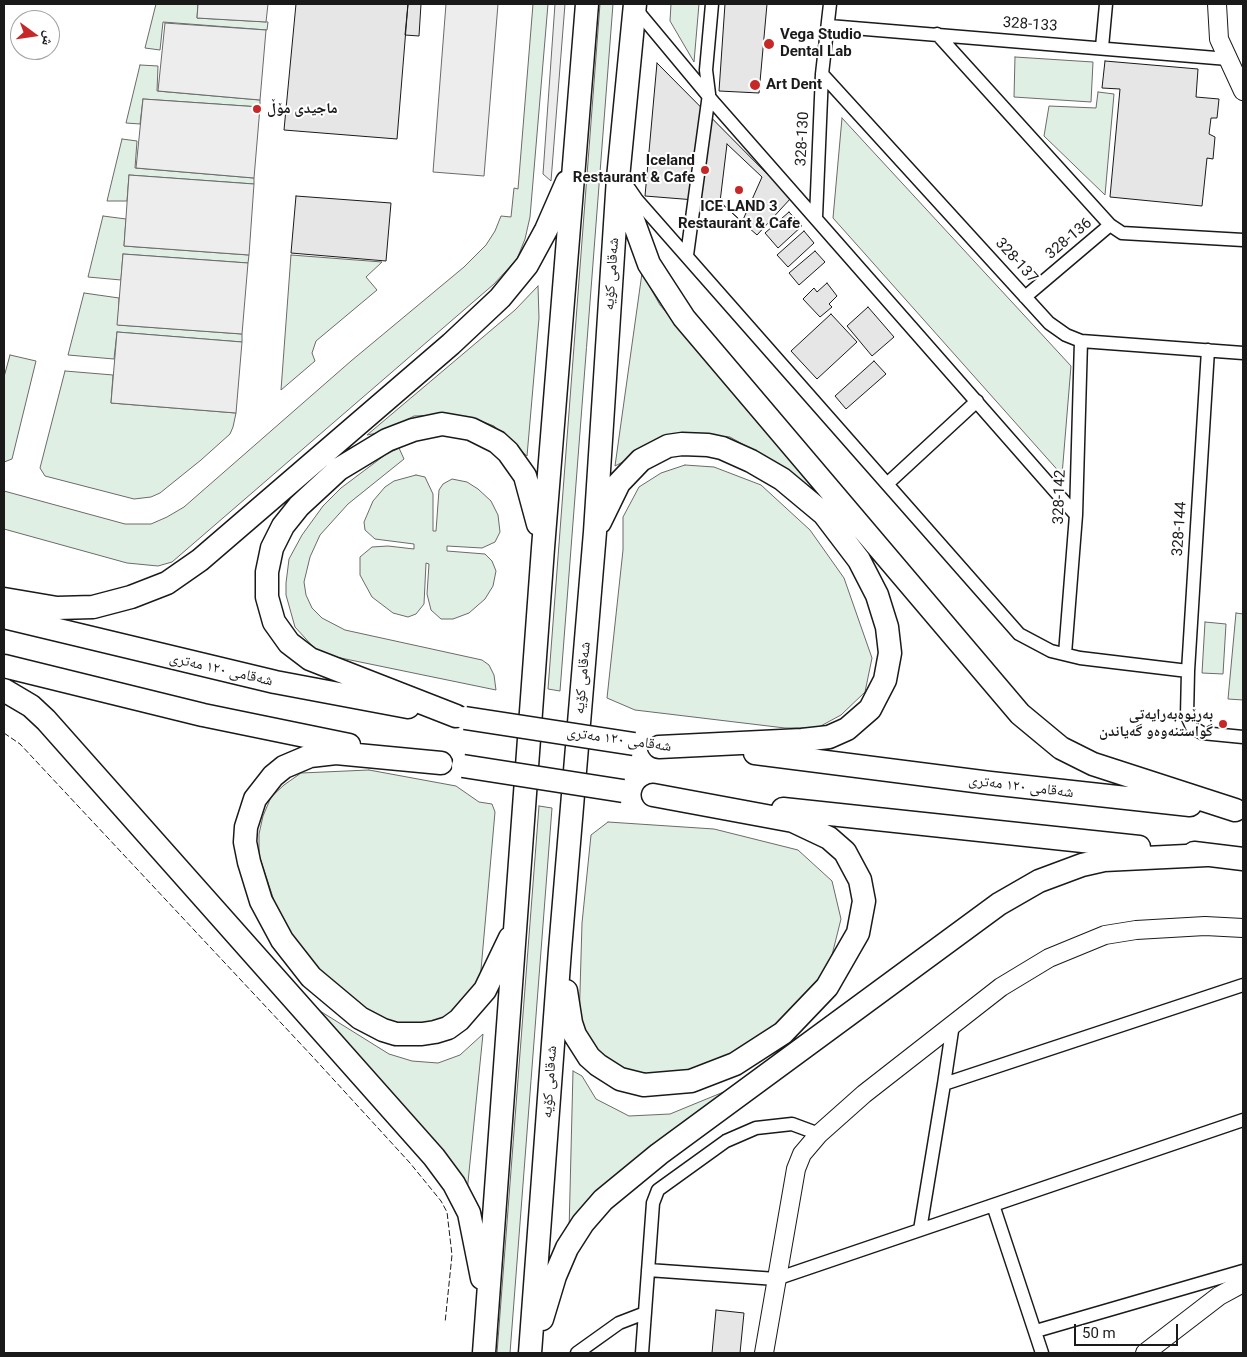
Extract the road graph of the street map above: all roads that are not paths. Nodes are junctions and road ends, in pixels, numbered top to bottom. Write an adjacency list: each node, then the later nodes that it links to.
1 (587, 4): 14 (highway)
2 (712, 4): 13 (street)
3 (830, 4): 7 (street, 328-130)
4 (1106, 4): 9 (street)
5 (1218, 4): 10 (street)
6 (634, 5): 13 (street); 15 (highway, شەقامی کۆیە)
7 (829, 26): 8 (street, 328-133); 11 (street, 328-130)
8 (937, 34): 9 (street, 328-133); 17 (street)
9 (1102, 47): 10 (street, 328-133)
10 (1228, 59): 12 (street)
11 (822, 74): 16 (street, 328-130); 20 (street, 328-137)
12 (1243, 91)
13 (709, 94): 16 (street); 19 (street)
14 (575, 157): 28 (highway); 29 (highway)
15 (619, 176): 19 (street); 27 (highway, شەقامی کۆیە); 40 (highway)
16 (816, 217): 24 (street)
17 (1110, 225): 18 (street); 20 (street, 328-136)
18 (1243, 240)
19 (687, 255): 25 (street)
20 (1025, 297): 21 (street, 328-137)
21 (1081, 341): 22 (street, 328-137); 26 (street, 328-142)
22 (1208, 350): 23 (street, 328-137); 33 (street, 328-144)
23 (1243, 353)
24 (977, 402): 25 (street); 26 (street)
25 (887, 484): 31 (street)
26 (1076, 515): 31 (street, 328-142)
27 (595, 532): 37 (highway); 45 (highway, شەقامی کۆیە)
28 (543, 548): 35 (highway); 43 (highway)
29 (4, 599)
30 (4, 617): 35 (highway, شەقامی ١٢٠ مەتری)
31 (1064, 654): 33 (street)
32 (4, 666): 38 (highway)
33 (1188, 671): 36 (street, 328-144)
34 (4, 690): 57 (highway)
35 (461, 717): 37 (highway, شەقامی ١٢٠ مەتری, bridge)
36 (1243, 737)
37 (658, 747): 40 (highway, شەقامی ١٢٠ مەتری)
38 (452, 765): 39 (highway, bridge); 43 (highway)
39 (653, 795): 41 (highway); 45 (highway)
40 (1239, 811)
41 (1207, 855): 42 (highway); 61 (highway)
42 (1243, 858)
43 (516, 923): 57 (highway)
44 (1243, 928): 47 (street)
45 (560, 950): 61 (highway, شەقامی کۆیە)
46 (1243, 985): 48 (street)
47 (953, 1024): 48 (street); 50 (street)
48 (944, 1084): 52 (street)
49 (1243, 1120): 51 (street)
50 (819, 1134): 53 (street); 55 (street)
51 (993, 1205): 52 (street); 59 (street)
52 (920, 1230): 55 (street)
53 (648, 1270): 55 (street); 58 (street)
54 (1243, 1271): 59 (street)
55 (776, 1279): 64 (street)
56 (1243, 1283): 66 (street)
57 (488, 1311): 60 (highway)
58 (645, 1313): 62 (street); 63 (street)
59 (1036, 1332): 65 (street)
60 (484, 1353)
61 (530, 1353)
62 (577, 1353)
63 (642, 1353)
64 (764, 1353)
65 (1042, 1353)
66 (1145, 1353)

